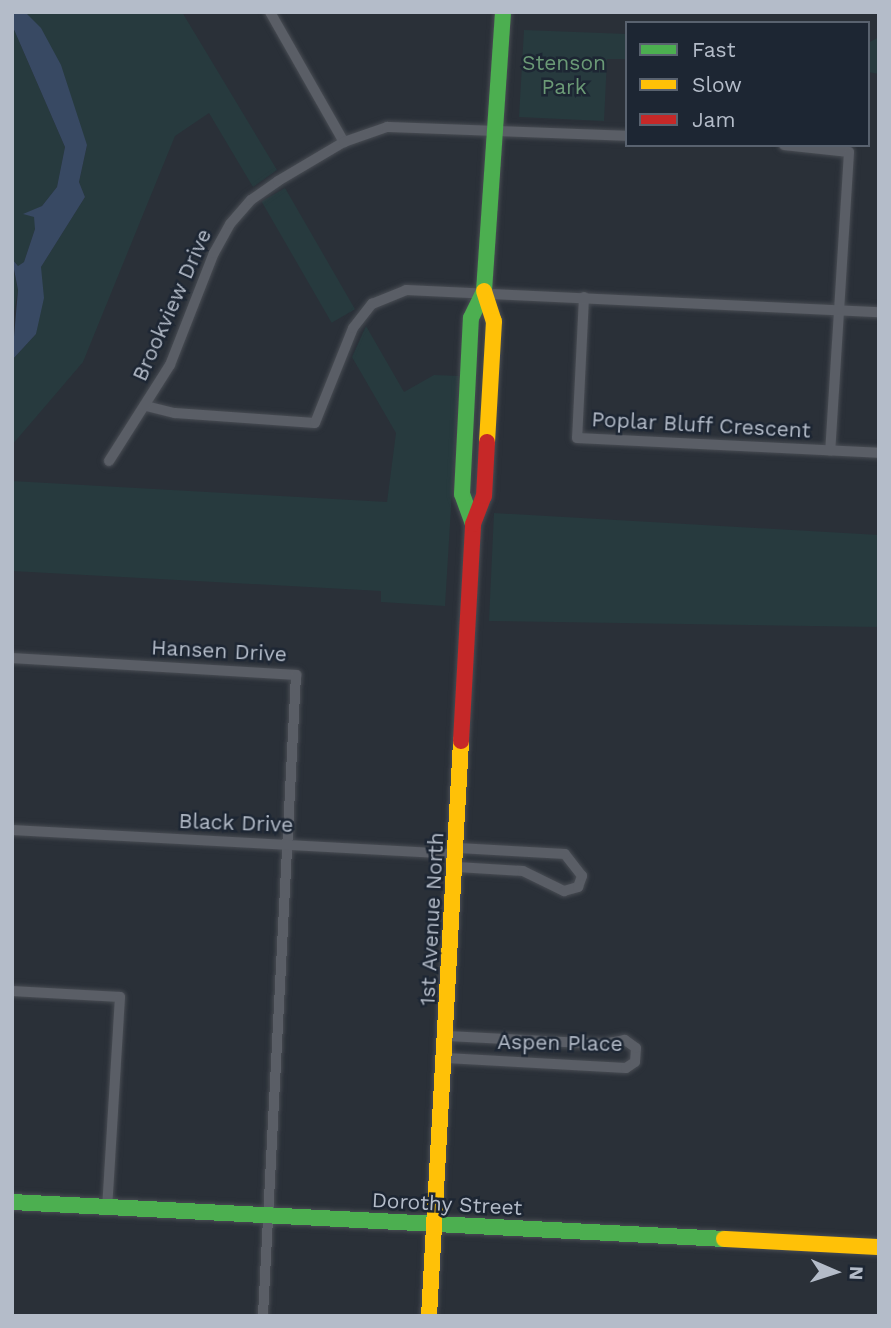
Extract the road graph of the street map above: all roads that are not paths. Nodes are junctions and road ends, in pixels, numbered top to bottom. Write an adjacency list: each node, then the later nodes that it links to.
1 (270, 12): 5 (street)
2 (503, 12): 3 (street)
3 (497, 130): 4 (street, Brookview Drive); 5 (street, Brookview Drive); 7 (street)
4 (625, 136)
5 (344, 142): 11 (street, Brookview Drive)
6 (803, 147): 9 (street)
7 (484, 291): 8 (street); 11 (street, Brookview Drive); 15 (street); 15 (street)
8 (584, 297): 9 (street); 12 (street, Poplar Bluff Crescent)
9 (838, 311): 10 (street); 12 (street)
10 (879, 312)
11 (146, 406): 14 (street)
12 (830, 450): 13 (street, Poplar Bluff Crescent)
13 (879, 453)
14 (109, 461)
15 (473, 524): 19 (street, 1st Avenue North)
16 (12, 658): 18 (street, Hansen Drive)
17 (12, 831): 18 (street, Black Drive)
18 (285, 844): 19 (street, Black Drive); 25 (street)
19 (457, 856): 19 (street); 21 (street, 1st Avenue North)
20 (12, 991): 24 (street)
21 (447, 1036): 22 (street, 1st Avenue North); 22 (street, Aspen Place)
22 (446, 1058): 26 (street, 1st Avenue North)
23 (12, 1202): 24 (street, Dorothy Street)
24 (107, 1207): 25 (street, Dorothy Street)
25 (268, 1215): 26 (street, Dorothy Street); 28 (street)
26 (434, 1224): 27 (street, Dorothy Street); 29 (street, 1st Avenue North)
27 (879, 1247)
28 (263, 1316)
29 (429, 1316)

